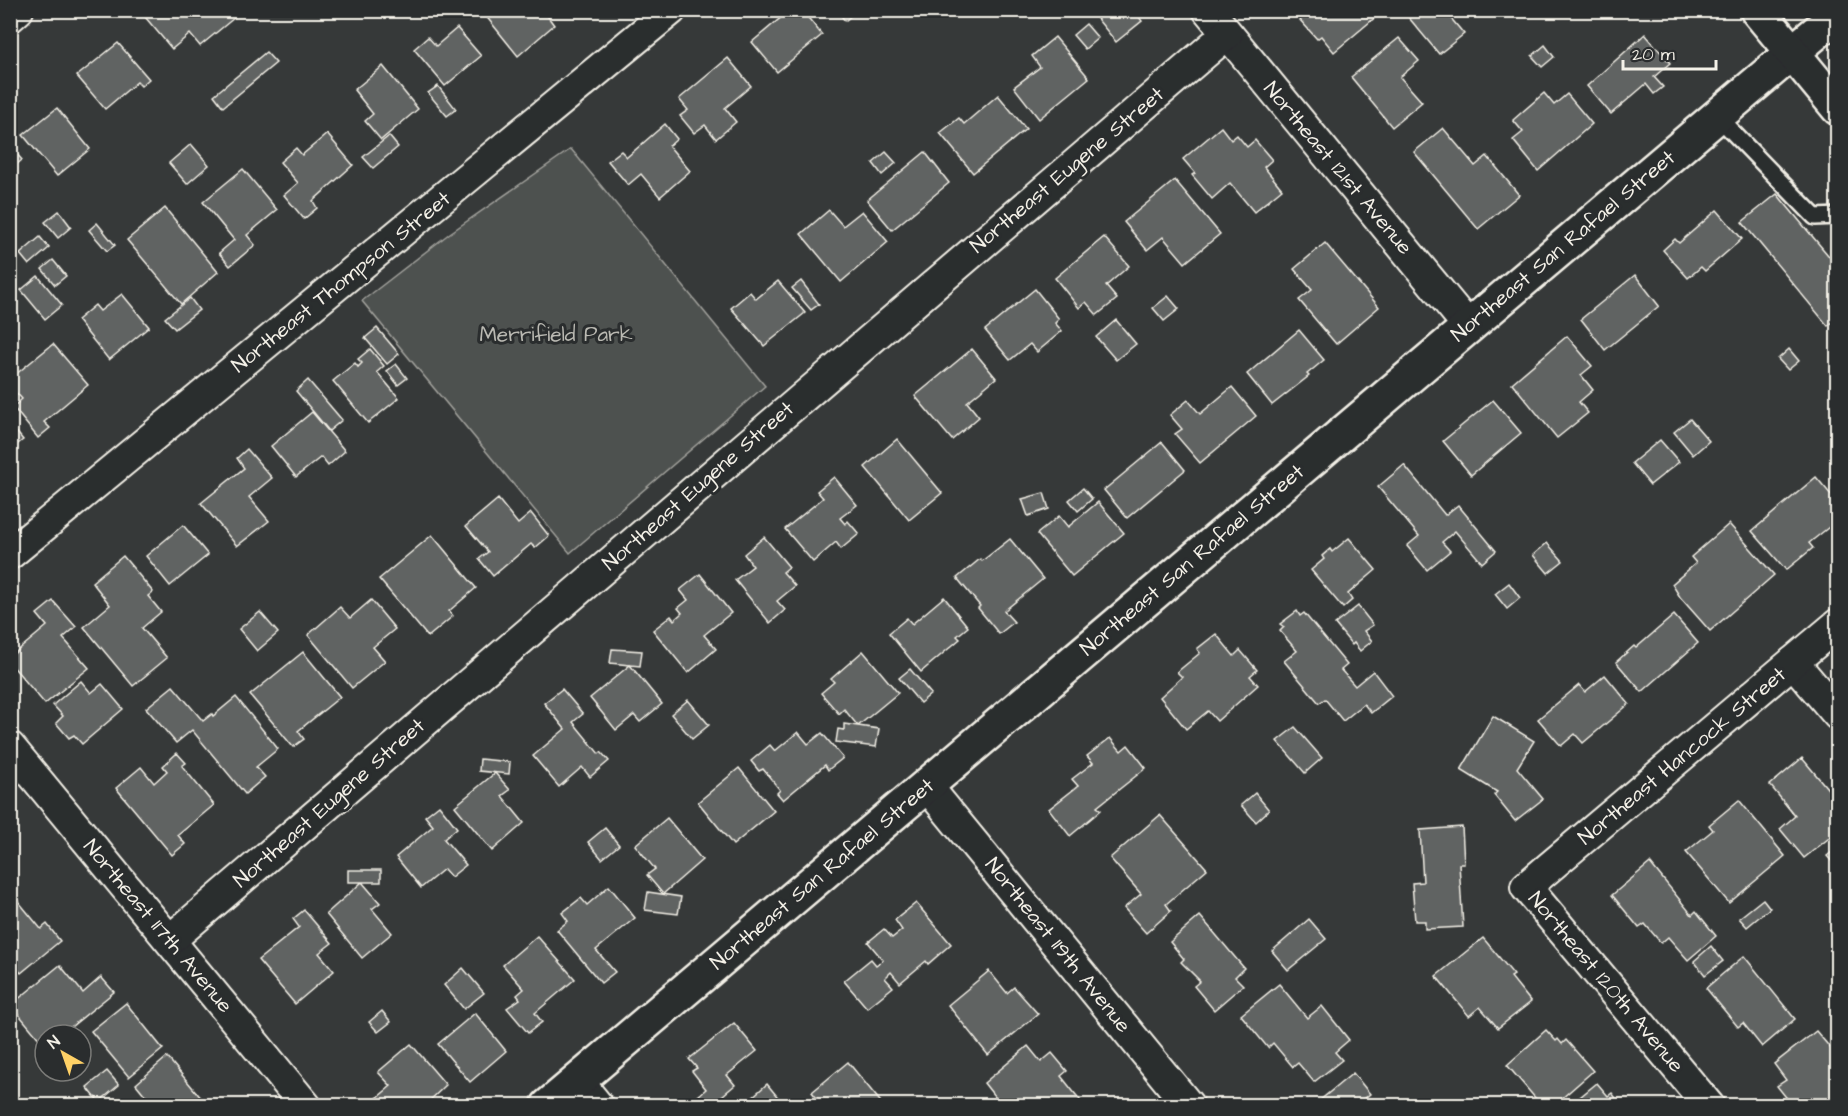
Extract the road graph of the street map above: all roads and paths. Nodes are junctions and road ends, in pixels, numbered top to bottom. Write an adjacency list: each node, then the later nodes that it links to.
1 (18, 10): 6 (street)
2 (671, 10): 13 (street, Northeast Thompson Street)
3 (1208, 10): 7 (street, Northeast 121st Avenue)
4 (1757, 10): 8 (street)
5 (1838, 14): 8 (street, Northeast San Rafael Street)
6 (10, 17)
7 (1227, 34): 12 (street, Northeast 121st Avenue); 20 (street, Northeast Eugene Street)
8 (1792, 53): 9 (street); 10 (street, Northeast San Rafael Street)
9 (1838, 108)
10 (1717, 116): 11 (lane); 12 (street, Northeast San Rafael Street)
11 (1838, 216)
12 (1468, 326): 18 (street, Northeast San Rafael Street)
13 (10, 554)
14 (1838, 624): 15 (street, Northeast Hancock Street)
15 (1793, 662): 16 (street); 19 (street, Northeast Hancock Street)
16 (1838, 715)
17 (10, 747): 20 (street, Northeast 117th Avenue)
18 (926, 785): 21 (street, Northeast San Rafael Street); 25 (street, Northeast 119th Avenue)
19 (1526, 887): 26 (street, Northeast 120th Avenue)
20 (170, 940): 22 (street, Northeast 117th Avenue)
21 (578, 1080): 23 (street, Northeast San Rafael Street); 24 (street)
22 (306, 1106)
23 (548, 1106)
24 (598, 1106)
25 (1189, 1106)
26 (1709, 1106)

